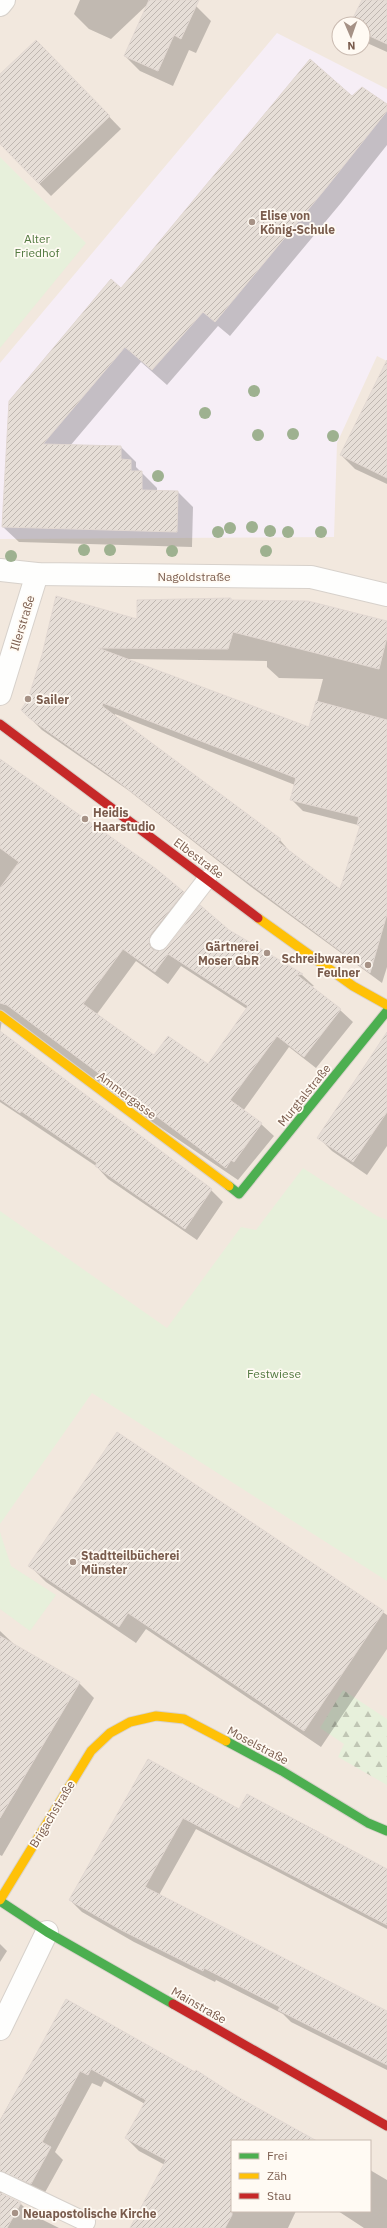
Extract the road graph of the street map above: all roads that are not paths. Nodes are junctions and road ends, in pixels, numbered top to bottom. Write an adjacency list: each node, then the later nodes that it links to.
1 (4, 0): 2 (street)
2 (0, 5)
3 (0, 570): 4 (street, Nagoldstraße)
4 (37, 574): 5 (street, Nagoldstraße); 6 (street, Illerstraße)
5 (387, 595)
6 (0, 694)
7 (0, 724): 8 (street, Elbestraße)
8 (208, 879): 9 (lane); 10 (street, Elbestraße)
9 (159, 941)
10 (387, 1004)
11 (387, 1011): 13 (street, Murgtalstraße)
12 (0, 1015): 13 (street, Ammergasse)
13 (239, 1194)
14 (110, 1733): 15 (street, Moselstraße); 16 (street, Brigachstraße)
15 (387, 1831)
16 (0, 1900): 17 (street, Mainstraße)
17 (48, 1932): 18 (street); 19 (street, Mainstraße)
18 (0, 2029)
19 (387, 2126)
20 (0, 2181): 21 (lane)
21 (86, 2222)

